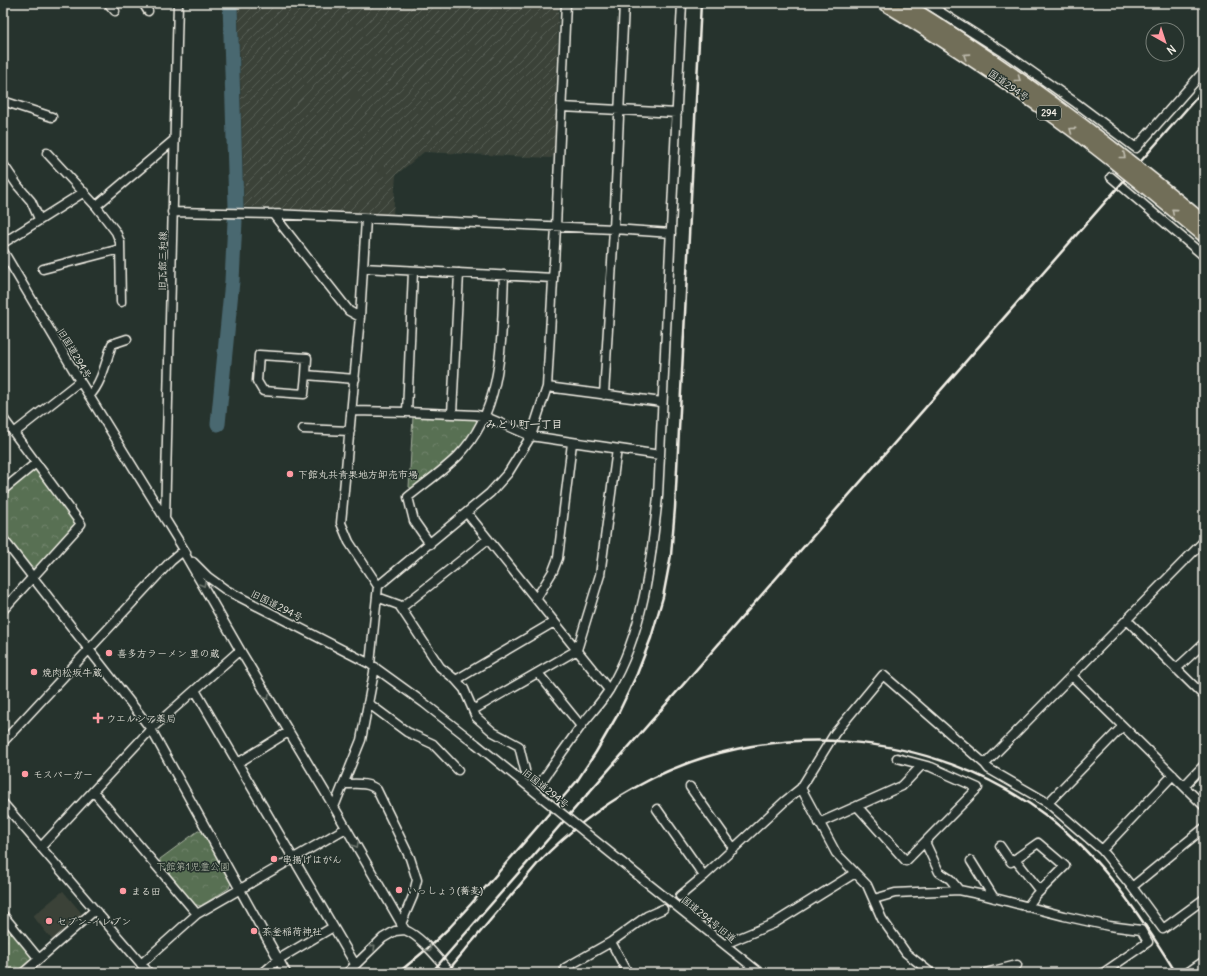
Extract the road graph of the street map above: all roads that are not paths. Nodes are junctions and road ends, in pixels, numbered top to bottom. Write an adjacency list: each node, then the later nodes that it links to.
1 (108, 3): 10 (street)
2 (143, 3): 11 (street)
3 (178, 3): 18 (street, 旧下館三和線)
4 (566, 3): 14 (street)
5 (624, 3): 15 (street)
6 (682, 3): 16 (street)
7 (883, 3): 32 (highway, 国道294号 / 294, one-way to 7, bridge)
8 (904, 3): 28 (highway, 国道294号 / 294, one-way to 28, bridge)
9 (926, 3): 12 (street)
10 (115, 11)
11 (148, 11)
12 (1204, 71)
13 (3, 101): 17 (street)
14 (562, 107): 15 (street); 29 (street)
15 (619, 110): 16 (street); 30 (street)
16 (677, 113): 31 (street)
17 (52, 117)
18 (174, 140): 23 (street); 24 (street, 旧下館三和線)
19 (47, 153): 22 (street)
20 (3, 164): 26 (street)
21 (1111, 177): 36 (street)
22 (84, 192): 23 (street); 26 (street)
23 (96, 206): 34 (street)
24 (172, 212): 25 (street); 68 (street, 旧下館三和線)
25 (273, 214): 27 (street); 44 (street)
26 (39, 219): 33 (street)
27 (366, 219): 29 (street); 37 (street)
28 (1204, 222)
29 (556, 227): 30 (street); 42 (street)
30 (614, 229): 31 (street); 50 (street)
31 (671, 233): 52 (street)
32 (1204, 236)
33 (3, 243)
34 (120, 249): 38 (street); 43 (street)
35 (3, 251): 48 (street, 旧国道294号)
36 (1204, 256)
37 (363, 268): 39 (street); 44 (street)
38 (43, 269)
39 (413, 271): 40 (street); 54 (street)
40 (459, 273): 41 (street); 55 (street)
41 (504, 275): 42 (street); 56 (street)
42 (553, 278): 49 (street)
43 (121, 302)
44 (360, 317): 47 (street)
45 (127, 339): 51 (street)
46 (306, 375): 46 (street); 47 (street)
47 (355, 379): 53 (street)
48 (80, 381): 51 (street, 旧国道294号); 60 (street)
49 (547, 387): 50 (street); 61 (street)
50 (604, 395): 52 (street)
51 (89, 396): 68 (street, 旧国道294号)
52 (662, 402): 64 (street)
53 (352, 411): 54 (street); 59 (street)
54 (407, 412): 55 (street)
55 (452, 414): 56 (street)
56 (486, 417): 61 (street); 72 (street)
57 (3, 418): 60 (street)
58 (303, 429): 59 (street)
59 (350, 431): 75 (street)
60 (14, 433): 65 (street)
61 (531, 436): 62 (street); 67 (street)
62 (572, 443): 63 (street); 77 (street)
63 (617, 449): 64 (street); 85 (street)
64 (660, 455): 92 (street)
65 (36, 464): 66 (street); 74 (street)
66 (3, 490)
67 (467, 513): 70 (street); 72 (street)
68 (165, 520): 73 (street, 旧国道294号)
69 (3, 539): 74 (street)
70 (488, 539): 77 (street); 78 (street)
71 (1204, 541): 80 (street)
72 (430, 544): 75 (street)
73 (183, 550): 83 (street); 84 (street, one-way to 84); 86 (street, 旧国道294号)
74 (33, 577): 79 (street); 83 (street)
75 (378, 586): 76 (street)
76 (377, 597): 78 (street); 86 (street)
77 (536, 599): 81 (street)
78 (401, 608): 90 (street)
79 (3, 610)
80 (1127, 620): 87 (street); 89 (street)
81 (554, 622): 85 (street); 90 (street)
82 (1204, 643): 87 (street)
83 (89, 649): 98 (street); 100 (street)
84 (240, 650): 91 (street); 99 (street, one-way to 99)
85 (577, 650): 88 (street); 92 (street)
86 (372, 666): 94 (street); 134 (street, 旧国道294号, bridge)
87 (1176, 669): 93 (street)
88 (538, 673): 95 (street); 96 (street)
89 (1072, 676): 97 (street); 103 (street)
90 (456, 680): 95 (street)
91 (195, 690): 98 (street); 102 (street)
92 (609, 690): 96 (street)
93 (1204, 696)
94 (368, 703): 106 (street); 110 (street)
95 (473, 710): 107 (street)
96 (581, 726): 109 (street)
97 (1122, 727): 108 (street); 116 (street)
98 (151, 729): 114 (street); 136 (street)
99 (288, 732): 102 (street); 119 (street)
100 (3, 742)
101 (897, 758): 105 (street)
102 (238, 763): 129 (street)
103 (985, 764): 113 (street); 116 (street)
104 (1204, 764): 111 (street)
105 (922, 765): 117 (street); 124 (street)
106 (458, 770)
107 (525, 770)
108 (1173, 776): 111 (street); 128 (street)
109 (542, 780)
110 (344, 784): 119 (street); 149 (street)
111 (1184, 786): 118 (street)
112 (690, 787): 127 (street)
113 (801, 788): 121 (street); 127 (street)
114 (93, 791): 125 (street); 146 (street)
115 (3, 803): 125 (street)
116 (1048, 803): 128 (street)
117 (858, 806): 121 (street); 124 (street)
118 (1204, 806)
119 (334, 807): 122 (street)
120 (657, 809): 133 (street)
121 (819, 823): 132 (street)
122 (346, 828): 129 (street); 149 (street, one-way to 149)
123 (1204, 828): 135 (street)
124 (925, 842): 137 (street)
125 (41, 846): 145 (street)
126 (1000, 846): 130 (street)
127 (734, 849): 133 (street)
128 (1102, 850): 135 (street)
129 (293, 859): 136 (street); 148 (street)
130 (1015, 859): 138 (street); 138 (street)
131 (970, 861): 140 (street)
132 (855, 873): 141 (street); 151 (street)
133 (704, 876): 139 (street)
134 (645, 881): 151 (street, 国道294号旧道)
135 (1132, 887): 142 (street)
136 (239, 889): 146 (street); 153 (street)
137 (959, 890): 140 (street); 141 (street)
138 (1040, 891): 143 (street)
139 (680, 896)
140 (994, 898): 143 (street)
141 (874, 899): 167 (street)
142 (1204, 899)
143 (1027, 907): 169 (street)
144 (662, 909): 150 (street)
145 (95, 910): 152 (street); 155 (street)
146 (197, 914): 155 (street)
147 (3, 916): 152 (street)
148 (333, 927): 153 (street); 156 (street)
149 (403, 927): 156 (street, one-way to 149); 163 (street, one-way to 163)
150 (611, 942): 164 (street); 165 (street)
151 (725, 944): 166 (street, 国道294号旧道)
152 (39, 959): 158 (street)
153 (279, 959): 160 (street); 161 (street)
154 (1204, 961): 170 (street)
155 (141, 964): 159 (street)
156 (356, 964): 162 (street)
157 (1017, 965): 168 (street)
158 (27, 972)
159 (149, 973)
160 (263, 973)
161 (286, 973)
162 (347, 973)
163 (451, 973)
164 (567, 973)
165 (628, 973)
166 (760, 973)
167 (931, 973)
168 (985, 973)
169 (1103, 973)
170 (1189, 973)

